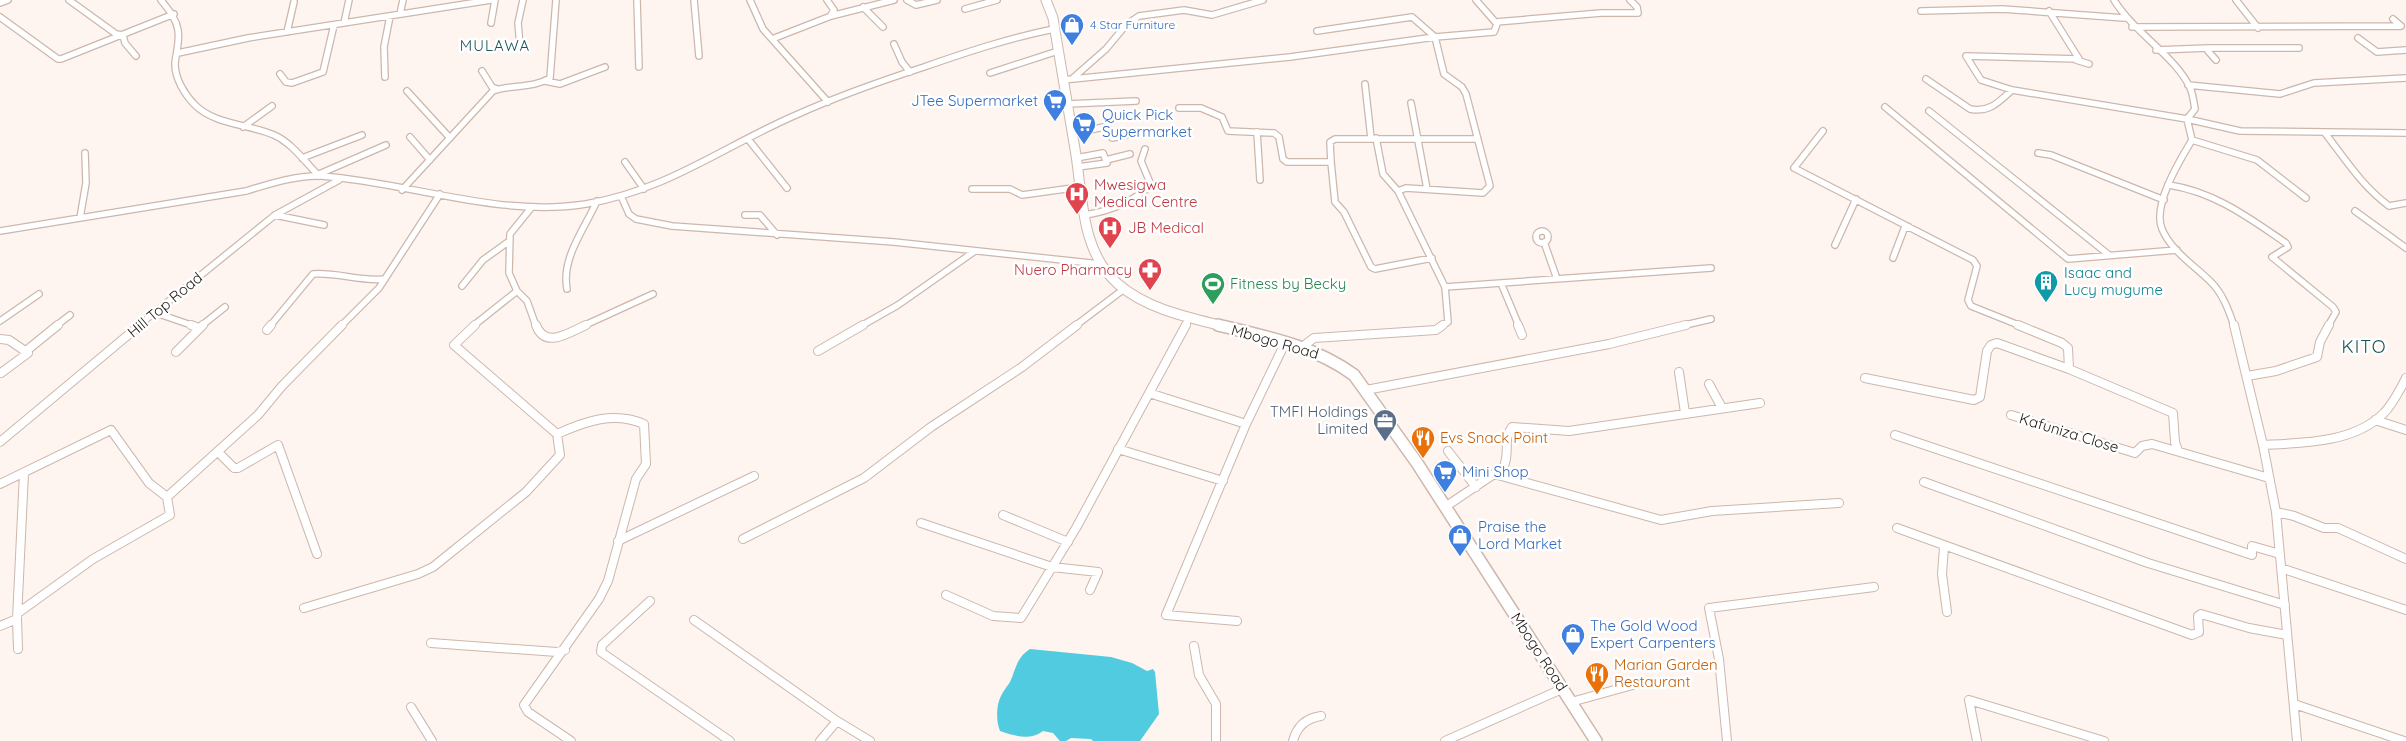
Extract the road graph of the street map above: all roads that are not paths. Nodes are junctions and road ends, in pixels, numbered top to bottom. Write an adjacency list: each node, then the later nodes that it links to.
1 (8, 0): 24 (street)
2 (68, 0): 46 (street)
3 (161, 0): 29 (street)
4 (349, 0): 37 (street)
5 (402, 0): 30 (street)
6 (493, 0): 30 (street); 38 (street)
7 (523, 0): 51 (street)
8 (556, 0): 73 (street)
9 (637, 0): 64 (street)
10 (694, 0): 59 (street)
11 (750, 0): 49 (street)
12 (827, 0): 31 (street)
13 (894, 0): 25 (street)
14 (907, 0): 15 (street)
15 (937, 0)
16 (997, 0): 26 (street)
17 (1046, 0): 43 (main road, Mbogo Road)
18 (1263, 0): 71 (street)
19 (1476, 0): 36 (street)
20 (1630, 0): 36 (street)
21 (2114, 0): 34 (street)
22 (2236, 0): 42 (street)
23 (294, 2): 45 (street)
24 (0, 3)
25 (863, 7): 31 (street); 40 (street)
26 (965, 8)
27 (1921, 11): 28 (street)
28 (2049, 11): 34 (street); 60 (street)
29 (174, 14): 46 (street); 57 (street)
30 (400, 14): 32 (street)
31 (831, 15): 49 (street)
32 (390, 16): 37 (street); 69 (street)
33 (0, 17): 46 (street)
34 (2124, 18): 41 (street)
35 (2393, 20): 42 (street)
36 (1496, 22): 47 (street)
37 (344, 23): 39 (street)
38 (491, 23)
39 (334, 25): 45 (street); 68 (street)
40 (883, 27)
41 (2132, 27): 42 (street); 55 (street)
42 (2258, 28)
43 (1054, 29): 54 (main road, Mbogo Road); 66 (street)
44 (1317, 31): 47 (street)
45 (287, 32): 57 (street)
46 (123, 35): 58 (street)
47 (1435, 37): 71 (street); 101 (street)
48 (2358, 38): 56 (street)
49 (772, 39): 80 (street)
50 (894, 44): 66 (street)
51 (520, 46)
52 (2209, 48): 53 (street); 55 (street); 61 (street)
53 (2299, 48)
54 (1058, 50): 67 (street); 71 (main road, Mbogo Road)
55 (2156, 50): 75 (street)
56 (2406, 50)
57 (178, 53): 88 (street)
58 (136, 56)
59 (699, 56)
60 (2076, 60): 62 (street); 77 (street)
61 (2216, 60)
62 (2089, 64)
63 (605, 67): 73 (street)
64 (639, 67)
65 (482, 71): 76 (street)
66 (910, 72): 80 (street)
67 (990, 73)
68 (280, 74)
69 (385, 77)
70 (2406, 78): 75 (street)
71 (1068, 79): 82 (main road, Mbogo Road)
72 (1926, 79): 77 (street)
73 (546, 82): 76 (street)
74 (1364, 84): 98 (street)
75 (2188, 85): 87 (street)
76 (497, 89): 97 (street)
77 (2012, 90): 87 (street)
78 (407, 91): 97 (street)
79 (1136, 101): 82 (street)
80 (828, 102): 100 (street)
81 (1411, 103): 99 (street)
82 (1067, 104): 93 (main road, Mbogo Road)
83 (272, 106): 88 (street)
84 (1885, 107): 148 (street)
85 (1179, 108): 90 (street)
86 (1929, 112): 148 (street)
87 (2187, 119): 91 (street); 102 (street)
88 (243, 127): 108 (street)
89 (1822, 131): 128 (street)
90 (1257, 132): 113 (street); 116 (street)
91 (2325, 133): 92 (street); 131 (street)
92 (2406, 133)
93 (1072, 134): 95 (street); 112 (main road, Mbogo Road)
94 (362, 135): 108 (street)
95 (1126, 135)
96 (410, 137): 109 (street)
97 (450, 138): 109 (street)
98 (1374, 138): 99 (street); 113 (street); 124 (street)
99 (1416, 138): 101 (street); 122 (street)
100 (748, 139): 119 (street); 120 (street)
101 (1478, 139): 122 (street)
102 (2192, 140): 117 (street); 127 (street)
103 (386, 145): 114 (street)
104 (1145, 149): 136 (street)
105 (85, 153): 137 (street)
106 (2038, 153): 129 (street)
107 (1130, 154): 110 (street)
108 (302, 158): 114 (street)
109 (430, 160): 123 (street)
110 (1106, 160): 112 (street); 112 (street)
111 (625, 162): 120 (street)
112 (1077, 162): 118 (main road, Mbogo Road)
113 (1331, 162): 149 (street)
114 (318, 176): 115 (street); 137 (street)
115 (339, 180): 123 (street); 135 (street, Hill Top Road)
116 (1260, 180)
117 (2168, 185): 129 (street); 181 (street)
118 (1080, 187): 121 (street); 136 (main road, Mbogo Road)
119 (787, 188)
120 (644, 189): 126 (street)
121 (972, 189)
122 (1427, 189): 124 (street)
123 (402, 190): 125 (street)
124 (1398, 191): 149 (street)
125 (440, 194): 132 (street); 153 (street)
126 (622, 196): 130 (street); 141 (street)
127 (2306, 198)
128 (1856, 199): 139 (street); 144 (street)
129 (2164, 200): 146 (street)
130 (598, 201): 132 (street); 158 (street)
131 (2406, 204)
132 (531, 208): 142 (street)
133 (2355, 211): 145 (street)
134 (745, 214): 141 (street)
135 (275, 215): 138 (street); 164 (street, Hill Top Road)
136 (1085, 215): 151 (main road, Mbogo Road)
137 (80, 218): 140 (street)
138 (324, 225)
139 (1909, 227): 150 (street); 178 (street)
140 (0, 231)
141 (777, 235): 147 (street)
142 (508, 242): 156 (street); 160 (street)
143 (1544, 242): 154 (street)
144 (1835, 245)
145 (2406, 248)
146 (2177, 250): 148 (street); 181 (street)
147 (974, 251): 151 (street); 176 (street)
148 (2109, 255)
149 (1432, 258): 157 (street)
150 (1894, 258)
151 (1100, 264): 159 (main road, Mbogo Road)
152 (1711, 268): 154 (street)
153 (385, 279): 170 (street); 201 (street)
154 (1557, 280): 155 (street)
155 (1501, 283): 157 (street); 171 (street)
156 (462, 286)
157 (1445, 287): 174 (street)
158 (567, 289)
159 (1124, 289): 166 (main road, Mbogo Road); 217 (street)
160 (517, 290): 162 (street); 194 (street)
161 (39, 294): 168 (street)
162 (653, 294)
163 (225, 307): 169 (street)
164 (156, 313): 169 (street); 196 (street, Hill Top Road)
165 (70, 315): 175 (street)
166 (1190, 318): 173 (main road, Mbogo Road); 186 (street)
167 (1711, 318): 185 (street)
168 (0, 320)
169 (200, 328): 177 (street)
170 (267, 330)
171 (1522, 335)
172 (0, 338): 175 (street)
173 (1285, 343): 174 (main road, Mbogo Road); 192 (street)
174 (1301, 348): 185 (main road, Mbogo Road)
175 (26, 351): 180 (street)
176 (818, 351)
177 (176, 352)
178 (2069, 369): 182 (street); 200 (street)
179 (1678, 372): 189 (street)
180 (1, 373)
181 (2246, 376): 197 (street)
182 (1865, 378)
183 (2406, 378): 191 (street)
184 (1709, 384): 188 (street)
185 (1366, 390): 212 (main road, Mbogo Road)
186 (1149, 393): 192 (street); 198 (street)
187 (1760, 403): 188 (street)
188 (1722, 408): 189 (street)
189 (1684, 413): 203 (street)
190 (2011, 415): 200 (street, Kafuniza Close)
191 (2375, 420): 193 (street); 197 (street)
192 (1246, 424): 206 (street)
193 (2406, 430)
194 (557, 434): 218 (street); 231 (street)
195 (1895, 435): 222 (street)
196 (0, 442)
197 (2263, 445): 205 (street)
198 (1118, 449): 206 (street); 219 (street)
199 (1448, 451): 209 (street)
200 (2178, 451): 205 (street, Kafuniza Close)
201 (218, 452): 210 (street); 221 (street)
202 (24, 472): 208 (street); 210 (street); 234 (street)
203 (1494, 474): 209 (street); 211 (street)
204 (754, 476): 218 (street)
205 (2269, 478): 213 (street)
206 (1222, 481): 236 (street)
207 (1924, 482): 230 (street)
208 (0, 484)
209 (1476, 487): 212 (street)
210 (167, 498): 234 (street)
211 (1839, 503)
212 (1445, 507): 244 (main road, Mbogo Road)
213 (2276, 512): 222 (street); 223 (street)
214 (1003, 515): 219 (street)
215 (921, 523): 224 (street)
216 (1897, 528): 220 (street)
217 (743, 539)
218 (618, 541): 242 (street)
219 (1068, 542): 224 (street)
220 (1944, 546): 233 (street); 238 (street)
221 (317, 554)
222 (2280, 554): 225 (street)
223 (2406, 559)
224 (1052, 567): 227 (street); 228 (street)
225 (2282, 568): 230 (street); 232 (street)
226 (1874, 587): 259 (street)
227 (1090, 590)
228 (946, 595)
229 (650, 601): 252 (street)
230 (2285, 605): 238 (street)
231 (304, 608)
232 (2406, 610)
233 (1947, 612)
234 (17, 616): 237 (street); 241 (street)
235 (694, 620): 249 (street)
236 (1237, 620)
237 (0, 626)
238 (2288, 635): 246 (street)
239 (431, 643): 242 (street)
240 (1194, 646): 255 (street)
241 (18, 649)
242 (565, 650): 251 (street)
243 (1640, 683): 245 (street)
244 (1562, 688): 245 (main road, Mbogo Road); 257 (street)
245 (1571, 702): 258 (main road, Mbogo Road)
246 (2294, 704): 262 (street); 263 (street)
247 (411, 706): 250 (street)
248 (1321, 716): 256 (street)
249 (838, 721): 253 (street); 254 (street)
250 (432, 741)
251 (571, 741)
252 (730, 741)
253 (820, 741)
254 (870, 741)
255 (1216, 741)
256 (1294, 741)
257 (1445, 741)
258 (1596, 741)
259 (1727, 741)
260 (1977, 741): 261 (street)
261 (2104, 741)
262 (2297, 741)
263 (2404, 741)

